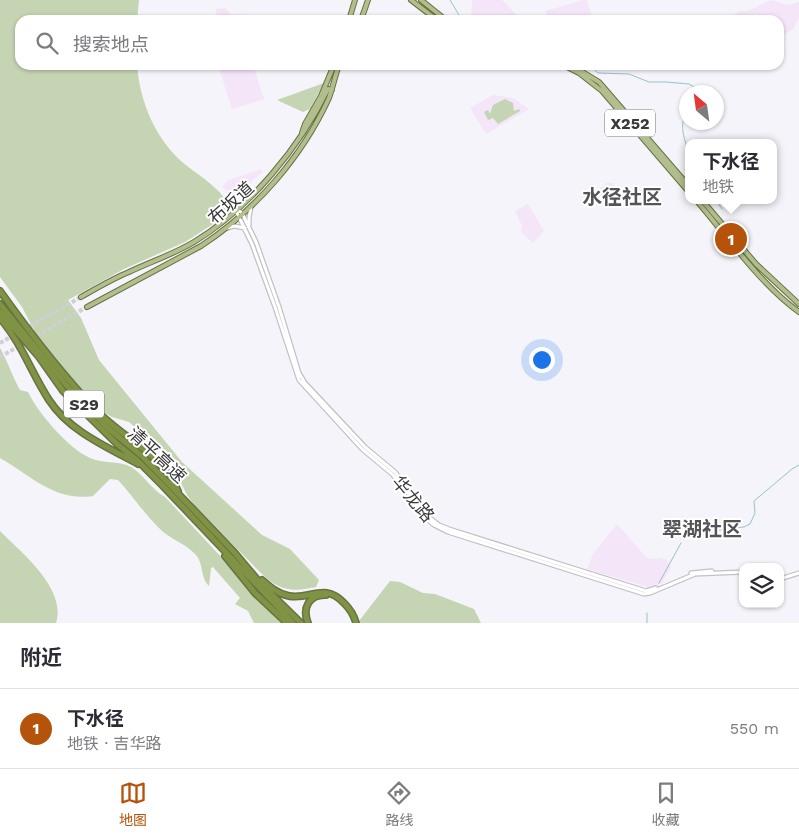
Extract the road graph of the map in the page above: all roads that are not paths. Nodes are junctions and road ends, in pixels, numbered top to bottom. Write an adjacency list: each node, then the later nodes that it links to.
1 (355, 0): 5 (main road)
2 (368, 0): 6 (main road)
3 (411, 0): 7 (main road)
4 (421, 0): 8 (main road)
5 (351, 15)
6 (363, 15)
7 (430, 15)
8 (440, 15)
9 (332, 70): 14 (main road)
10 (337, 70): 13 (main road, 布坂道)
11 (573, 70): 16 (main road, X252)
12 (581, 70): 15 (main road, X252)
13 (330, 90): 14 (main road, 布坂道); 17 (main road, 布坂道)
14 (302, 135): 20 (main road, 布坂道)
15 (685, 182)
16 (685, 188)
17 (252, 204): 21 (main road, 布坂道); 23 (street)
18 (699, 204): 31 (main road)
19 (705, 204): 28 (main road)
20 (236, 210): 21 (street); 22 (street); 26 (main road, 布坂道)
21 (242, 213): 22 (main road, 布坂道); 23 (street)
22 (238, 217): 23 (street); 24 (main road, 布坂道)
23 (247, 228): 24 (street); 37 (street, 华龙路); 38 (street, 华龙路)
24 (224, 229): 29 (main road, 布坂道)
25 (0, 291): 34 (highway)
26 (82, 296)
27 (0, 304): 34 (highway, 清平高速 / S29)
28 (799, 304)
29 (87, 307)
30 (0, 312): 33 (highway, 清平高速 / S29)
31 (799, 312)
32 (0, 318): 33 (highway)
33 (145, 468): 35 (highway, 清平高速 / S29)
34 (179, 494): 36 (highway, 清平高速 / S29)
35 (196, 521): 41 (highway); 42 (highway, 清平高速 / S29)
36 (234, 552): 43 (highway, 清平高速 / S29); 45 (highway)
37 (739, 571)
38 (739, 571)
39 (799, 574): 40 (street)
40 (784, 579)
41 (287, 623)
42 (293, 623)
43 (301, 623)
44 (308, 623): 45 (highway)
45 (354, 623)

